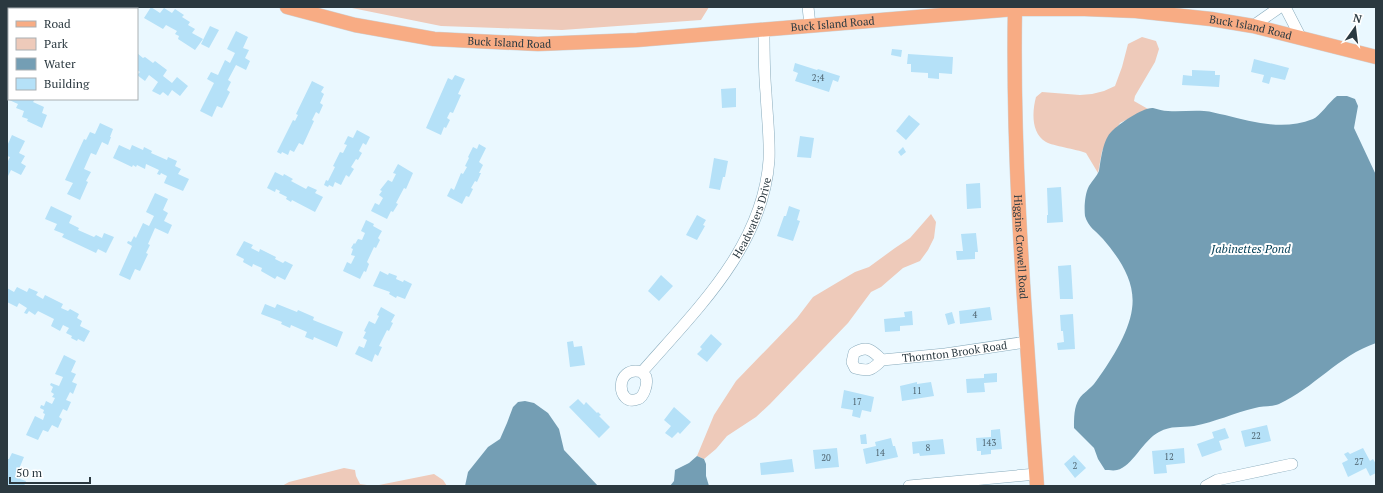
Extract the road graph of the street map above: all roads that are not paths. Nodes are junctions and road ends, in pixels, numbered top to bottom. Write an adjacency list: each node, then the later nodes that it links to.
1 (287, 7): 8 (main road, Buck Island Road)
2 (808, 7): 6 (street)
3 (1280, 7): 7 (street)
4 (1285, 7): 9 (street)
5 (1015, 8): 6 (main road, Buck Island Road); 7 (main road, Buck Island Road); 11 (main road, Higgins Crowell Road)
6 (810, 25): 8 (main road, Buck Island Road)
7 (1253, 26): 9 (main road, Buck Island Road)
8 (764, 30): 13 (street, Headwaters Drive)
9 (1301, 38): 10 (main road, Buck Island Road)
10 (1376, 57)
11 (1026, 342): 12 (street, Thornton Brook Road); 16 (main road, Higgins Crowell Road)
12 (882, 360)
13 (642, 372)
14 (1292, 464): 15 (street)
15 (1228, 478): 18 (street); 19 (street)
16 (1037, 480): 17 (street)
17 (909, 486)
18 (1206, 486)
19 (1236, 486)

